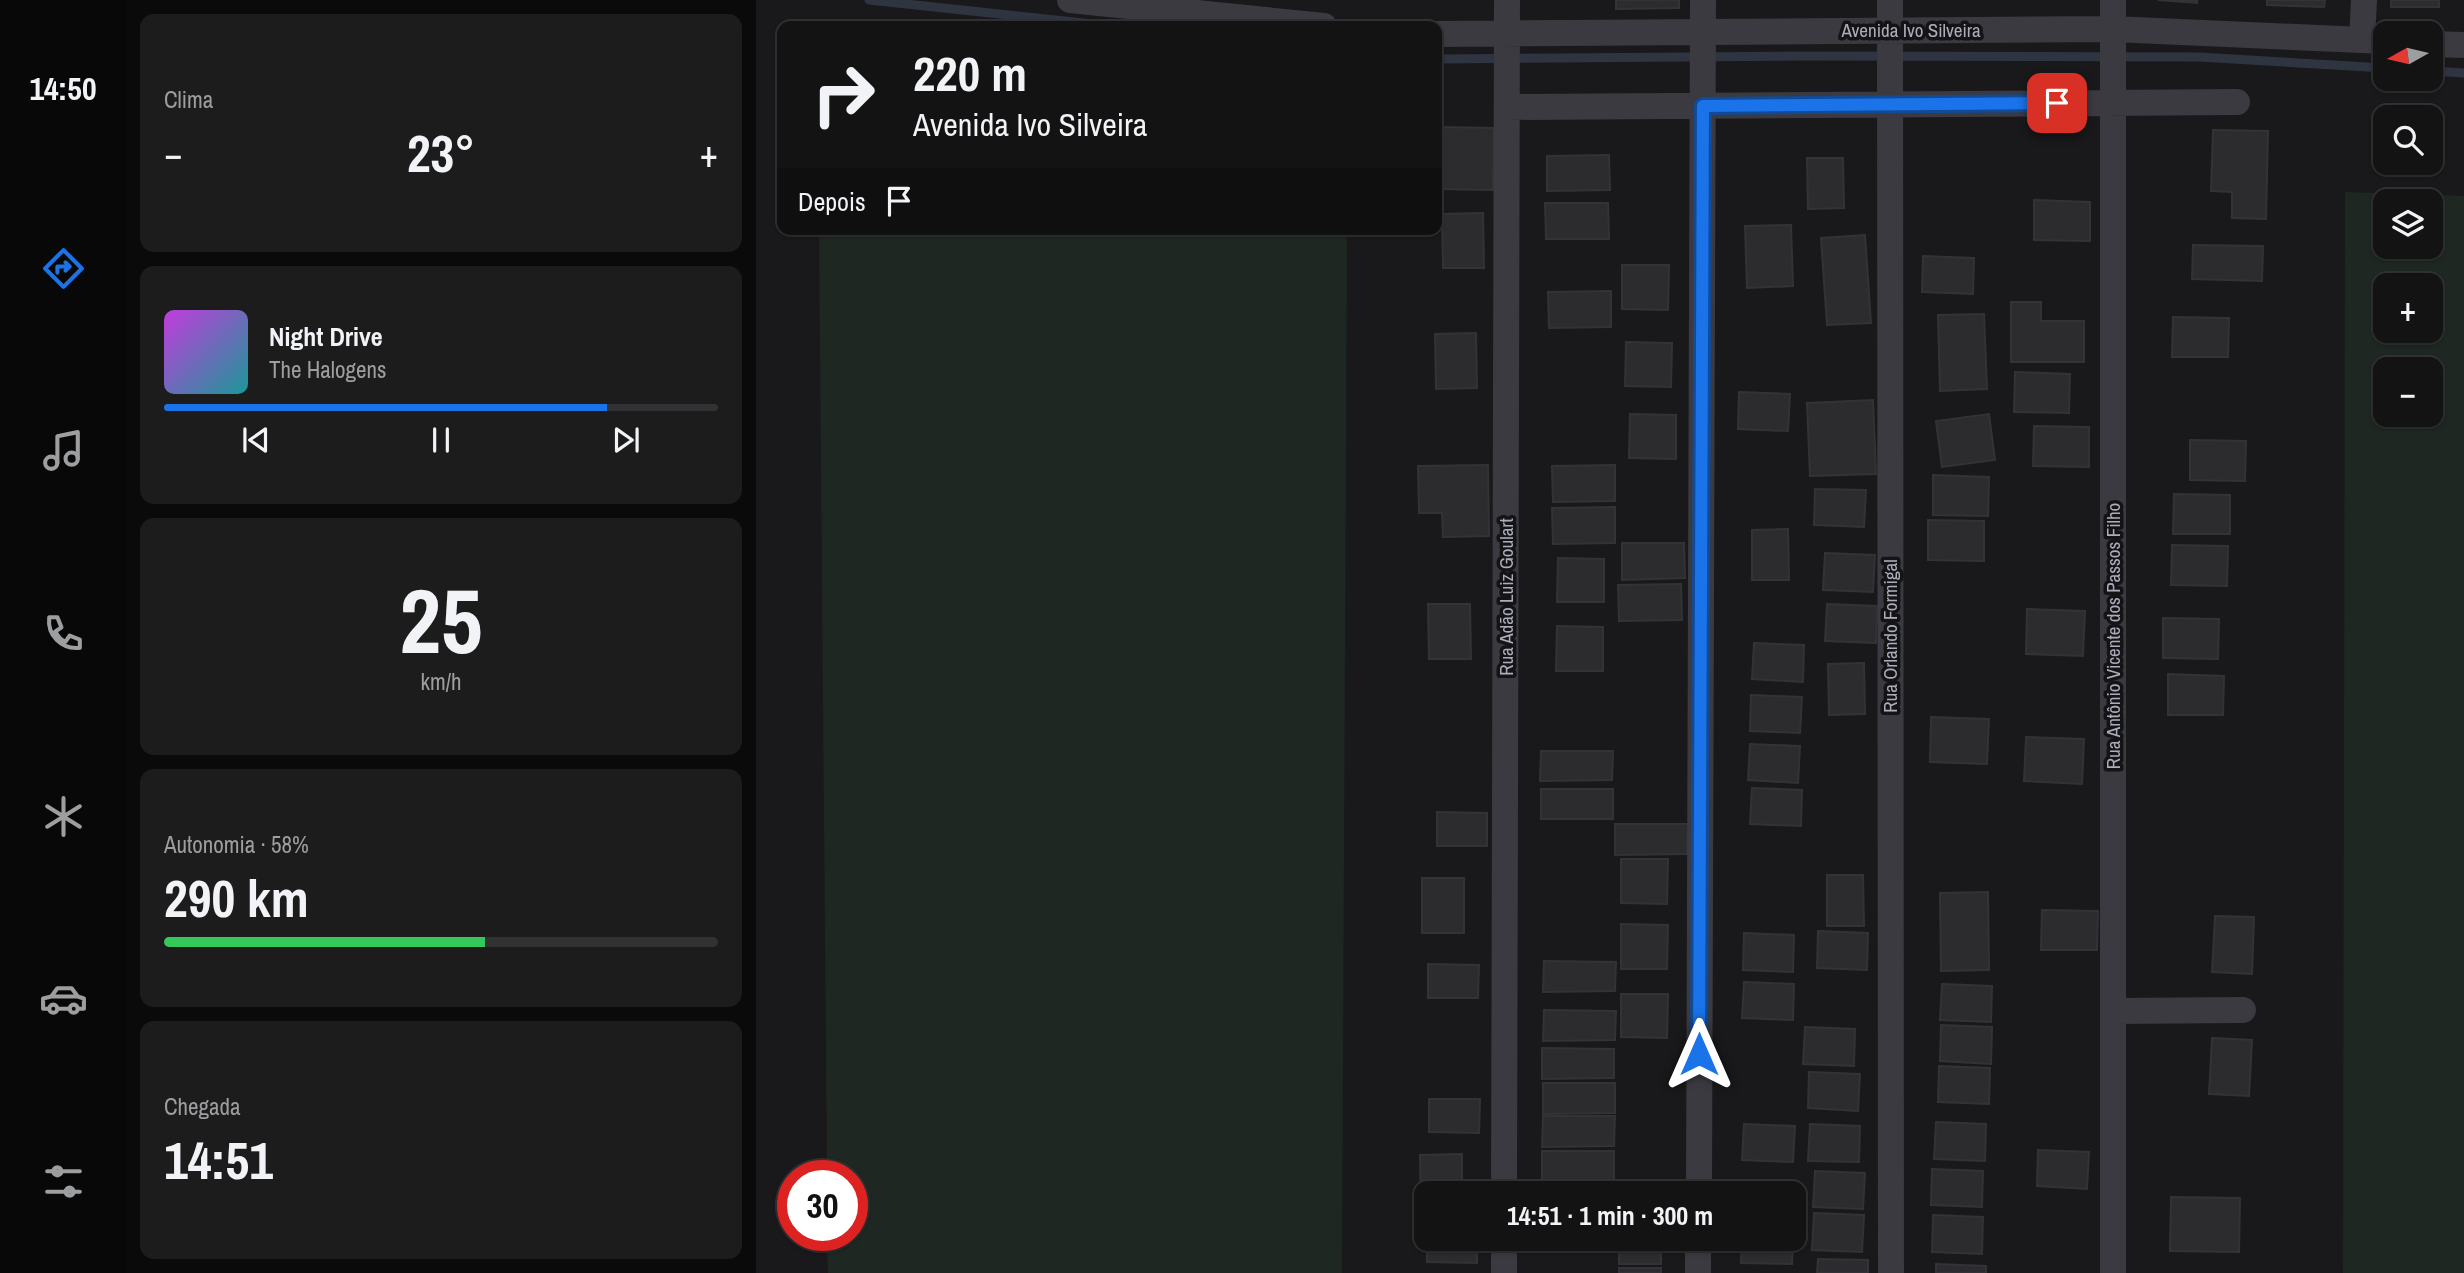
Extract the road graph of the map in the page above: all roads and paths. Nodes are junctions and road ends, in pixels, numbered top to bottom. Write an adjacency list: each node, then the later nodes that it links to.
1 (1070, 0): 7 (street)
2 (1507, 0): 13 (street, Rua Adão Luiz Goulart)
3 (1703, 0): 12 (street)
4 (1890, 0): 9 (street, Rua Orlando Formigal)
5 (2113, 0): 10 (street, Rua Antônio Vicente dos Passos Filho)
6 (2364, 0): 11 (street)
7 (1275, 21)
8 (1442, 34): 13 (street, Avenida Ivo Silveira)
9 (1890, 35): 10 (street, Avenida Ivo Silveira); 12 (street, Avenida Ivo Silveira); 18 (street, Rua Orlando Formigal)
10 (2113, 36): 14 (street, Avenida Ivo Silveira); 17 (street, Rua Antônio Vicente dos Passos Filho)
11 (2373, 37)
12 (1703, 39): 13 (street, Avenida Ivo Silveira); 19 (street)
13 (1507, 40): 21 (street, Rua Adão Luiz Goulart)
14 (2373, 41)
15 (2443, 44): 16 (street)
16 (2464, 45)
17 (2113, 92): 18 (street); 20 (street); 23 (street, Rua Antônio Vicente dos Passos Filho)
18 (1889, 93): 19 (street); 30 (street, Rua Orlando Formigal)
19 (1703, 95): 21 (street); 25 (street)
20 (2237, 102)
21 (1507, 107): 24 (street, Rua Adão Luiz Goulart)
22 (2243, 1010): 23 (street)
23 (2113, 1011): 31 (street, Rua Antônio Vicente dos Passos Filho)
24 (1504, 1181)
25 (1699, 1181)
26 (1504, 1251): 28 (street)
27 (1698, 1251): 29 (street)
28 (1504, 1273)
29 (1698, 1273)
30 (1891, 1273)
31 (2113, 1273)

